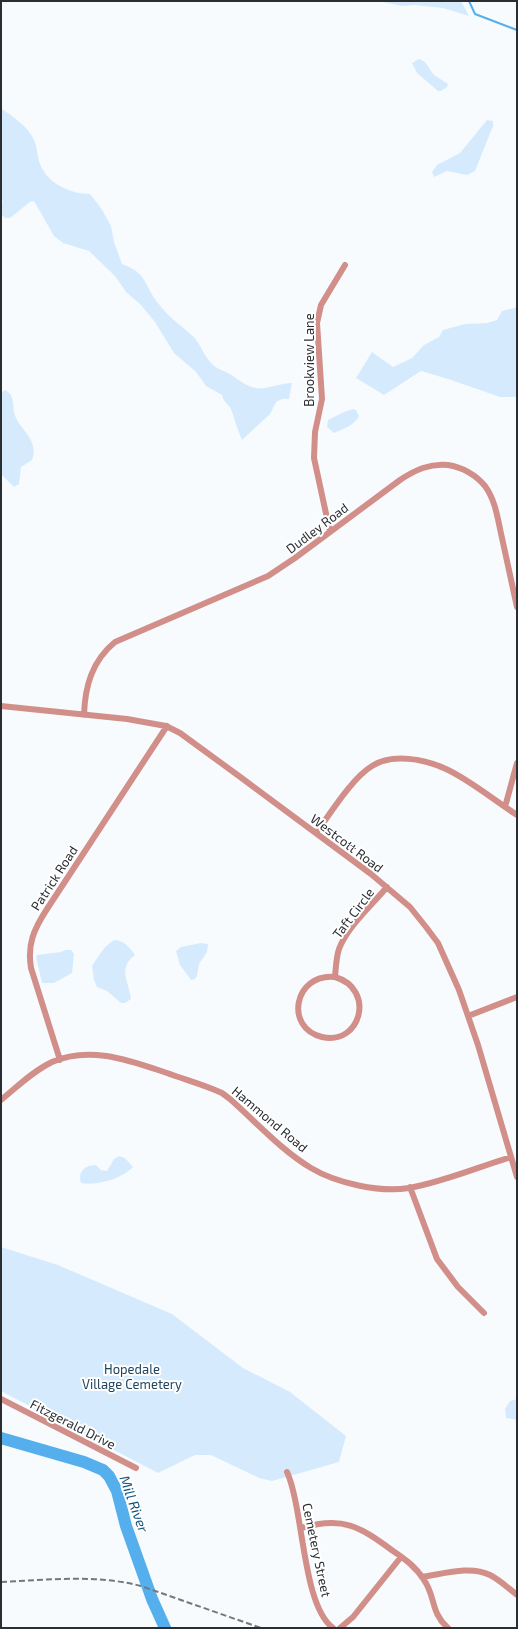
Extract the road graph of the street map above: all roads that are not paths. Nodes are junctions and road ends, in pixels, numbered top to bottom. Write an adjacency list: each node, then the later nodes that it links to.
1 (345, 265): 2 (street, Brookview Lane)
2 (330, 532): 3 (street, Dudley Road); 5 (street, Dudley Road)
3 (517, 607)
4 (1, 706): 5 (street, Westcott Road)
5 (84, 715): 6 (street, Westcott Road)
6 (167, 726): 10 (street, Westcott Road); 15 (street, Patrick Road)
7 (517, 763): 8 (street)
8 (505, 807): 9 (street); 10 (street)
9 (517, 815)
10 (316, 833): 11 (street, Westcott Road)
11 (387, 887): 12 (street, Taft Circle); 14 (street, Westcott Road)
12 (335, 976): 12 (street)
13 (517, 997): 14 (street)
14 (468, 1016): 17 (street, Westcott Road)
15 (60, 1060): 16 (street, Hammond Road); 19 (street, Hammond Road)
16 (1, 1100)
17 (511, 1157): 18 (street, Westcott Road); 19 (street, Hammond Road)
18 (517, 1177)
19 (410, 1188): 20 (street)
20 (484, 1313)
21 (1, 1399): 22 (street, Fitzgerald Drive)
22 (136, 1468)
23 (288, 1472): 24 (street, Cemetery Street)
24 (301, 1528): 25 (street); 28 (street, Cemetery Street)
25 (401, 1557): 26 (street); 29 (street)
26 (422, 1577): 27 (street); 30 (street)
27 (517, 1596)
28 (333, 1628)
29 (340, 1628)
30 (448, 1628)

